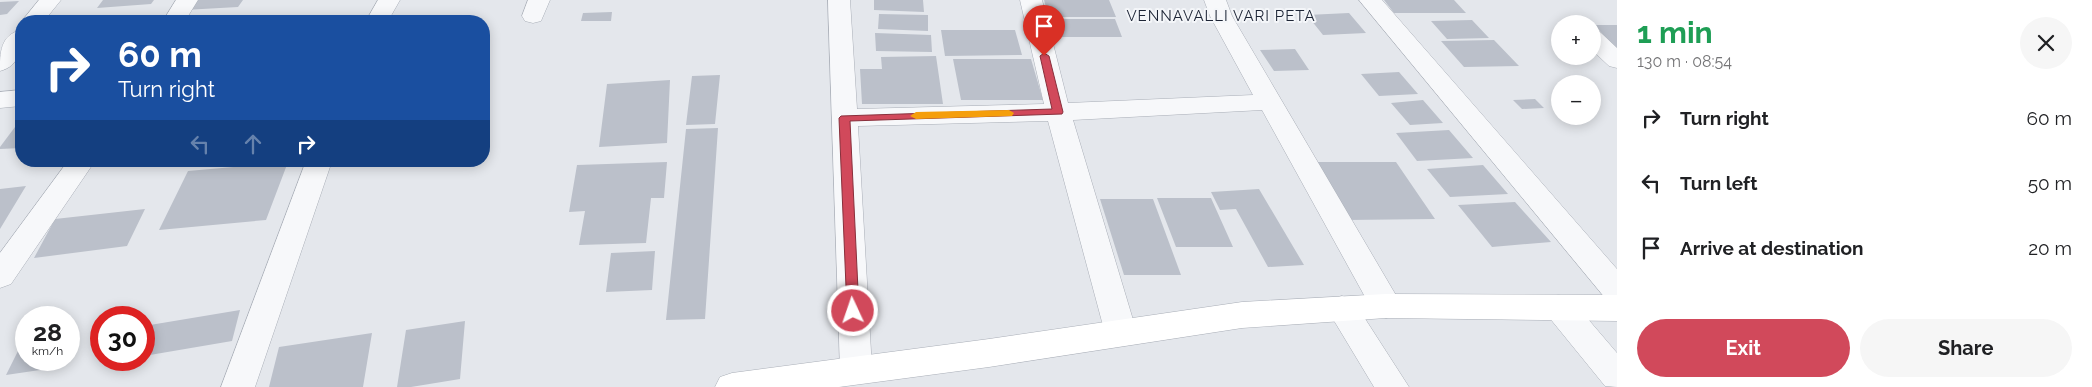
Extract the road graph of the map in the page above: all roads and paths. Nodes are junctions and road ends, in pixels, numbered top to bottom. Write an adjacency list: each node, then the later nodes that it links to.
1 (50, 0): 8 (street)
2 (187, 0): 9 (street)
3 (389, 0): 10 (street)
4 (839, 0): 19 (street)
5 (1031, 0): 18 (street)
6 (1215, 0): 17 (street)
7 (1370, 0): 23 (street)
8 (38, 15)
9 (178, 15)
10 (380, 15)
11 (15, 45): 14 (street)
12 (1601, 45): 13 (street)
13 (1617, 61)
14 (0, 64)
15 (15, 99): 16 (street)
16 (0, 100)
17 (1270, 102): 18 (street); 24 (street)
18 (1058, 112): 19 (street); 28 (street)
19 (844, 118): 29 (street)
20 (78, 167): 22 (street)
21 (317, 167): 31 (street)
22 (0, 276)
23 (1617, 290)
24 (1386, 306): 25 (main road); 27 (main road)
25 (1558, 307): 26 (main road); 30 (street)
26 (1617, 308)
27 (1342, 309): 28 (main road); 33 (street)
28 (1121, 333): 29 (main road)
29 (856, 369): 32 (main road)
30 (1617, 376)
31 (238, 387)
32 (732, 387)
33 (1392, 387)

